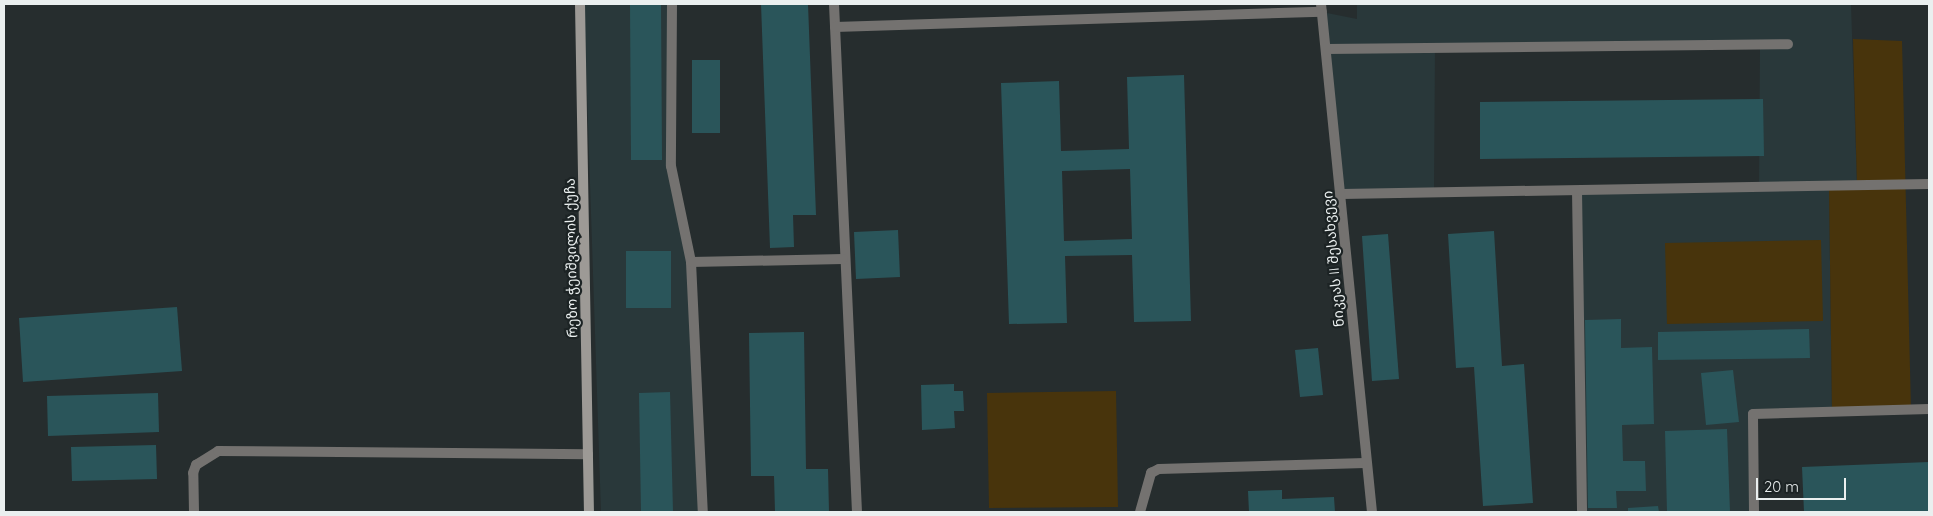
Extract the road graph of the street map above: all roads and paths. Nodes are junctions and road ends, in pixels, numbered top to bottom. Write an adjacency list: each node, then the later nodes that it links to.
1 (580, 4): 14 (main road, რეზო ჭეიშვილის ქუჩა)
2 (672, 4): 12 (street)
3 (834, 4): 5 (street)
4 (1322, 8): 5 (street); 7 (street, ნიკეას II შესახვევი)
5 (835, 28): 11 (street)
6 (1788, 44): 7 (street)
7 (1326, 49): 10 (street, ნიკეას II შესახვევი)
8 (1929, 184): 9 (street)
9 (1577, 191): 10 (street); 22 (street)
10 (1342, 194): 15 (street, ნიკეას II შესახვევი)
11 (843, 259): 12 (street); 19 (street)
12 (691, 262): 18 (street)
13 (1929, 409): 23 (street)
14 (588, 454): 16 (street); 17 (main road, რეზო ჭეიშვილის ქუჩა)
15 (1365, 463): 20 (street); 21 (street, ნიკეას II შესახვევი)
16 (194, 512)
17 (589, 512)
18 (703, 512)
19 (857, 512)
20 (1140, 512)
21 (1372, 512)
22 (1582, 512)
23 (1754, 512)

